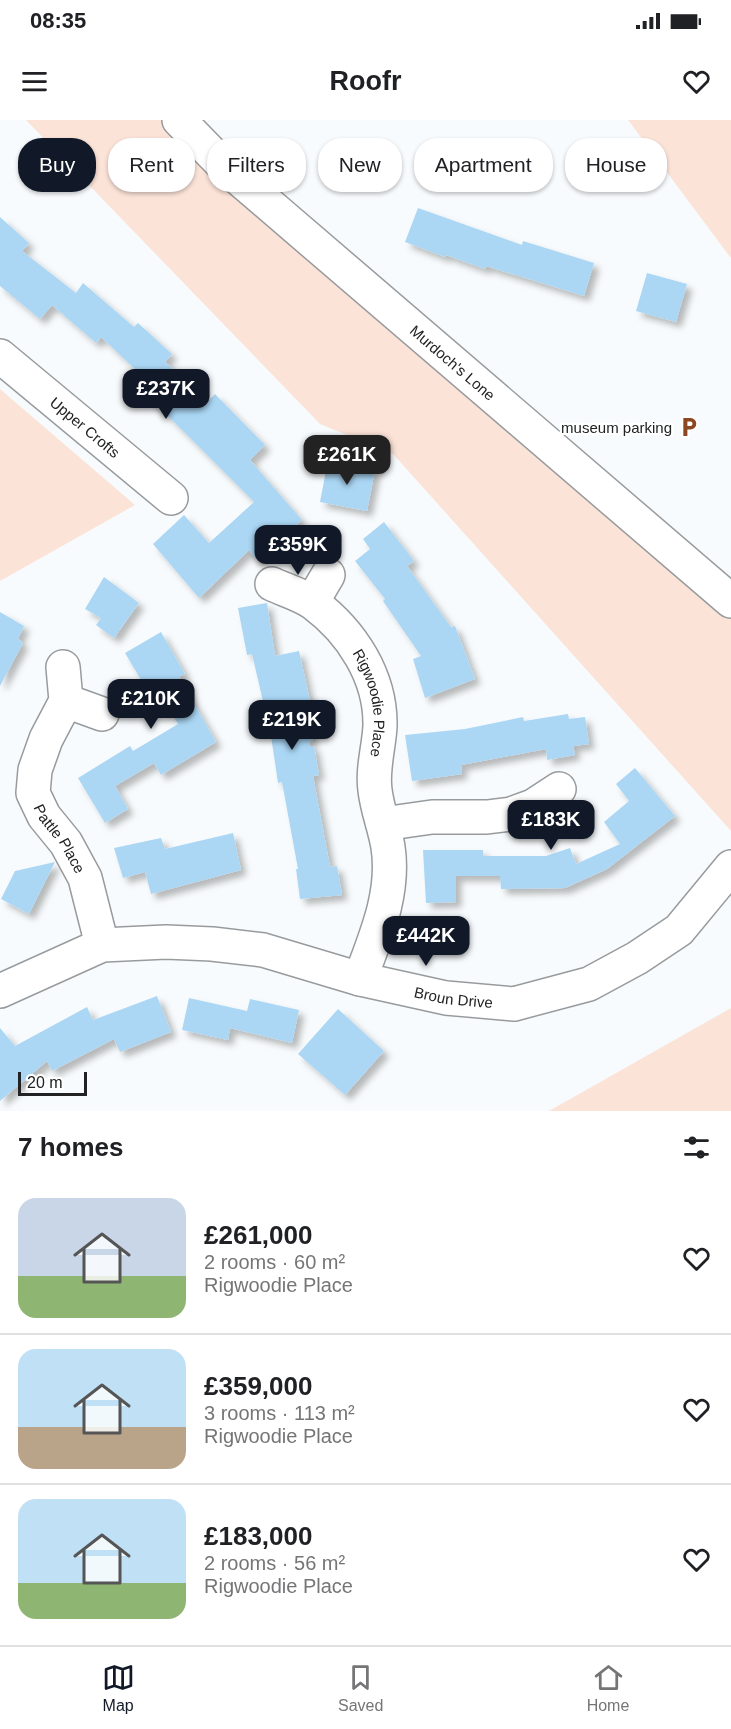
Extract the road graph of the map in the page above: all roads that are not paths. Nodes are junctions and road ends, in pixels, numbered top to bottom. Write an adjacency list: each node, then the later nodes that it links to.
1 (179, 120): 5 (street, Murdoch's Lone)
2 (0, 356): 3 (street, Upper Crofts)
3 (171, 498)
4 (272, 584): 10 (street, Rigwoodie Place)
5 (731, 601)
6 (63, 667): 7 (street)
7 (66, 701): 8 (street); 12 (street, Pattle Place)
8 (102, 714)
9 (559, 789): 10 (street)
10 (383, 824): 13 (street, Rigwoodie Place)
11 (731, 867): 13 (street, Broun Drive)
12 (102, 945): 13 (street, Broun Drive); 14 (street, Broun Drive)
13 (360, 979)
14 (0, 991)

